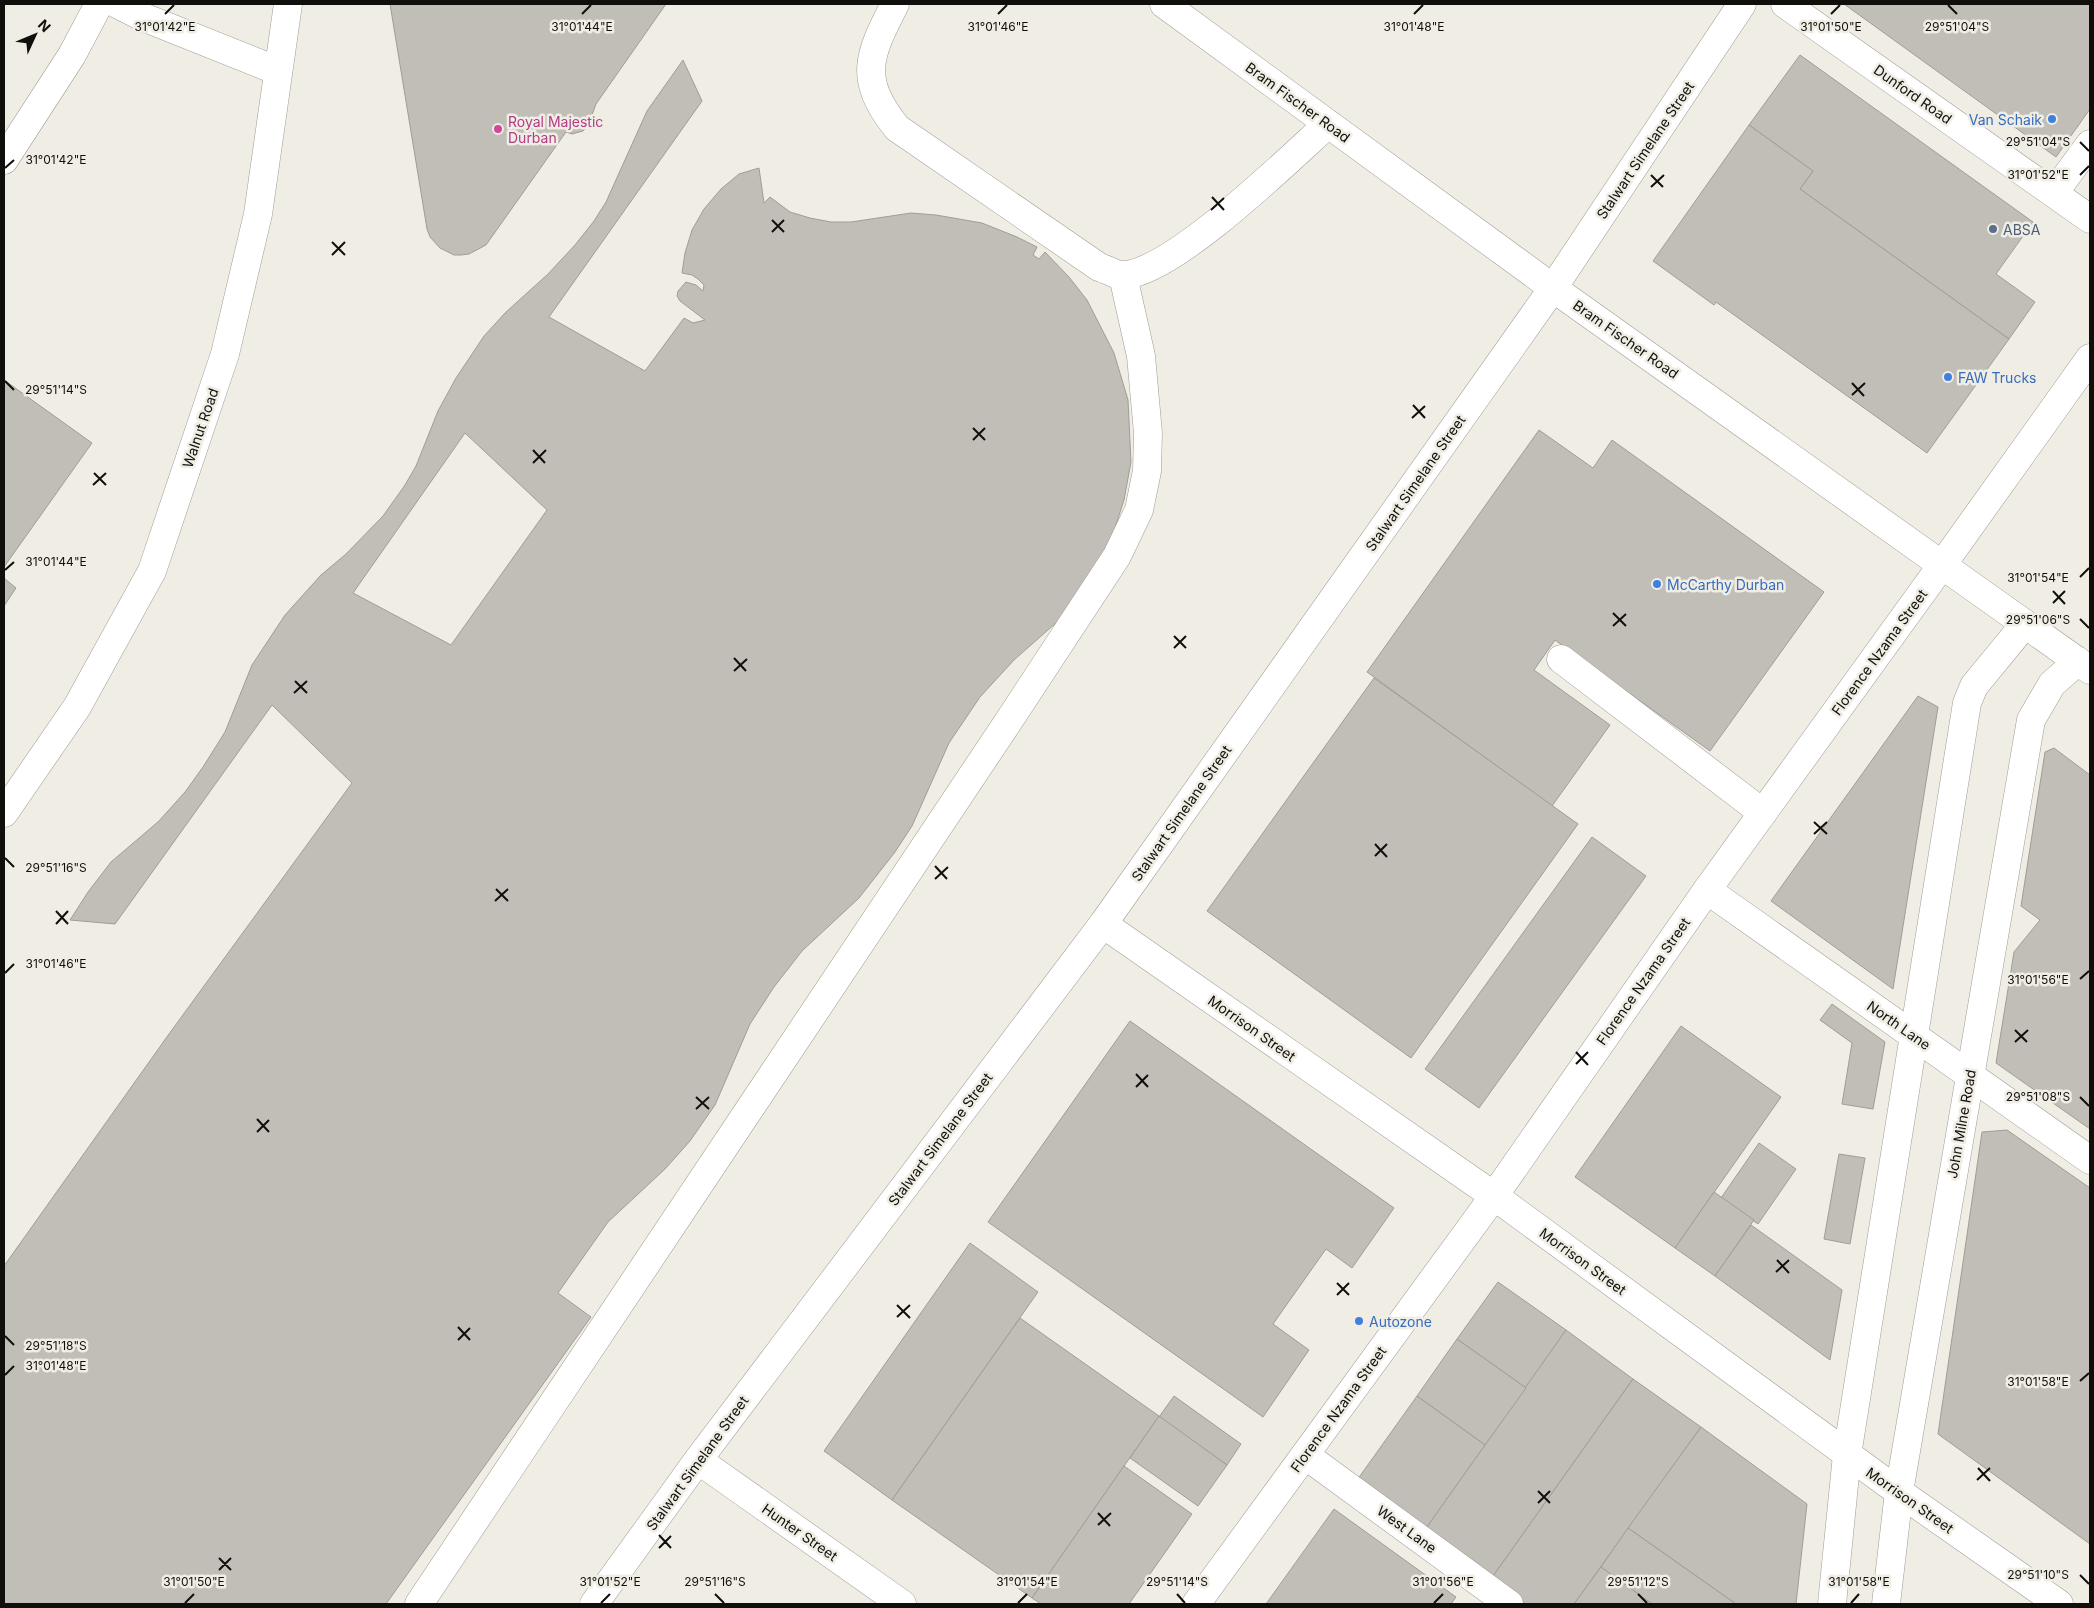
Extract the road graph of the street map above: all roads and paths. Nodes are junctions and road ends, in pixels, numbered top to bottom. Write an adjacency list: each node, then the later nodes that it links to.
1 (99, 4): 11 (main road)
2 (117, 4): 8 (main road)
3 (288, 4): 8 (main road, Walnut Road)
4 (895, 4): 14 (main road)
5 (1164, 4): 9 (main road, Bram Fischer Road)
6 (1742, 4): 15 (main road, Stalwart Simelane Street)
7 (1785, 4): 12 (main road, Dunford Road)
8 (278, 71): 21 (main road, Walnut Road)
9 (1328, 124): 14 (main road); 15 (main road, Bram Fischer Road)
10 (2090, 144): 12 (main road)
11 (4, 160)
12 (2054, 194): 13 (main road, Dunford Road)
13 (2090, 219)
14 (1123, 276): 33 (main road)
15 (1553, 288): 17 (main road, Bram Fischer Road); 24 (main road, Stalwart Simelane Street)
16 (2090, 358): 17 (main road, Florence Nzama Street)
17 (1942, 565): 18 (main road, Bram Fischer Road); 22 (main road, Florence Nzama Street)
18 (2025, 624): 20 (main road, Bram Fischer Road); 25 (main road)
19 (1561, 659): 22 (main road)
20 (2084, 666): 26 (main road, John Milne Road)
21 (4, 812)
22 (1763, 813): 23 (main road, Florence Nzama Street)
23 (1707, 890): 25 (main road, North Lane); 28 (main road, Florence Nzama Street)
24 (1103, 924): 28 (main road, Morrison Street); 31 (main road, Stalwart Simelane Street)
25 (1916, 1036): 26 (main road, North Lane); 30 (main road)
26 (1970, 1075): 27 (main road, North Lane); 32 (main road, John Milne Road)
27 (2090, 1160)
28 (1494, 1196): 29 (main road, Florence Nzama Street); 30 (main road, Morrison Street)
29 (1305, 1455): 36 (main road, Florence Nzama Street); 37 (main road, West Lane)
30 (1848, 1455): 32 (main road, Morrison Street); 38 (main road)
31 (698, 1460): 34 (main road, Stalwart Simelane Street); 35 (main road, Hunter Street)
32 (1899, 1492): 39 (main road, John Milne Road); 40 (main road, Morrison Street)
33 (419, 1604)
34 (594, 1604)
35 (902, 1604)
36 (1196, 1604)
37 (1509, 1604)
38 (1832, 1604)
39 (1886, 1604)
40 (2059, 1604)

